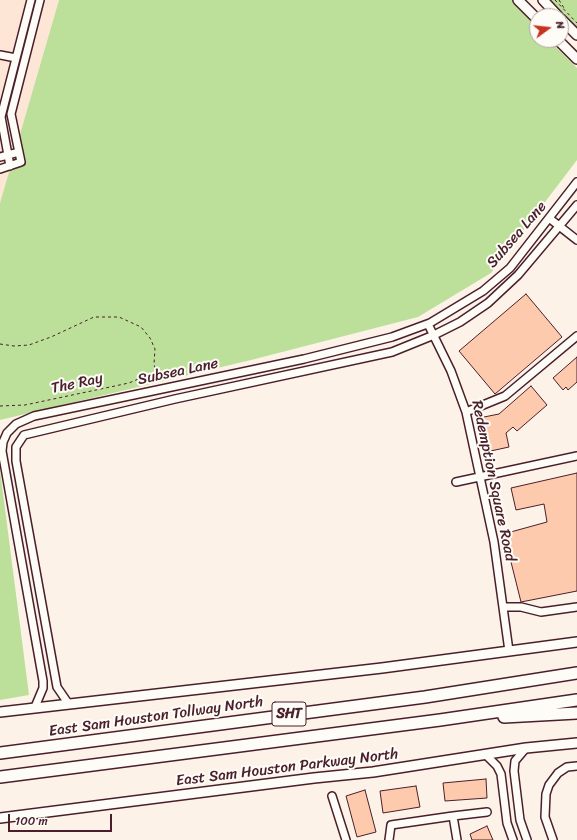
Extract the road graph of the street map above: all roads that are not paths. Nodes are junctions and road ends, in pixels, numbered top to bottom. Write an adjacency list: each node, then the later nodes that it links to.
1 (518, 0): 6 (main road)
2 (543, 0): 5 (main road)
3 (30, 3): 4 (street); 11 (street)
4 (39, 4): 13 (street)
5 (553, 8)
6 (529, 12)
7 (569, 24): 8 (main road)
8 (577, 35)
9 (566, 48): 12 (main road)
10 (0, 55): 11 (street)
11 (16, 59): 13 (street); 15 (street)
12 (577, 59)
13 (24, 63): 14 (street)
14 (19, 152): 15 (street); 16 (street)
15 (4, 156): 16 (street)
16 (10, 166): 17 (street)
17 (0, 169)
18 (577, 182): 20 (street, Subsea Lane)
19 (577, 205): 21 (street, Subsea Lane)
20 (549, 218): 21 (street); 23 (street, Subsea Lane)
21 (560, 226): 22 (street); 24 (street, Subsea Lane)
22 (577, 240)
23 (428, 324): 24 (street, Redemption Square Road); 37 (street, Subsea Lane)
24 (434, 335): 26 (street, Redemption Square Road); 36 (street, Subsea Lane)
25 (577, 336): 26 (street)
26 (466, 412): 28 (street, Redemption Square Road)
27 (577, 456): 28 (street)
28 (481, 477): 29 (street); 30 (street, Redemption Square Road)
29 (456, 482)
30 (504, 607): 31 (street); 33 (street, Redemption Square Road)
31 (577, 607)
32 (577, 642): 33 (main road)
33 (510, 651): 36 (main road)
34 (577, 672): 43 (highway, East Sam Houston Tollway North / SHT)
35 (577, 700): 40 (highway, SHT)
36 (68, 703): 37 (main road)
37 (35, 707): 38 (main road)
38 (0, 712)
39 (577, 713): 40 (highway)
40 (440, 720): 46 (highway, SHT)
41 (577, 743): 42 (main road, East Sam Houston Parkway North)
42 (526, 748): 44 (main road, East Sam Houston Parkway North); 55 (street)
43 (0, 753)
44 (486, 755): 50 (main road, East Sam Houston Parkway North); 54 (street)
45 (577, 766): 56 (street)
46 (0, 777)
47 (332, 796): 51 (street)
48 (487, 812): 49 (street)
49 (453, 816): 52 (street); 53 (street)
50 (0, 818)
51 (346, 840)
52 (389, 840)
53 (457, 840)
54 (513, 840)
55 (527, 840)
56 (553, 840)

